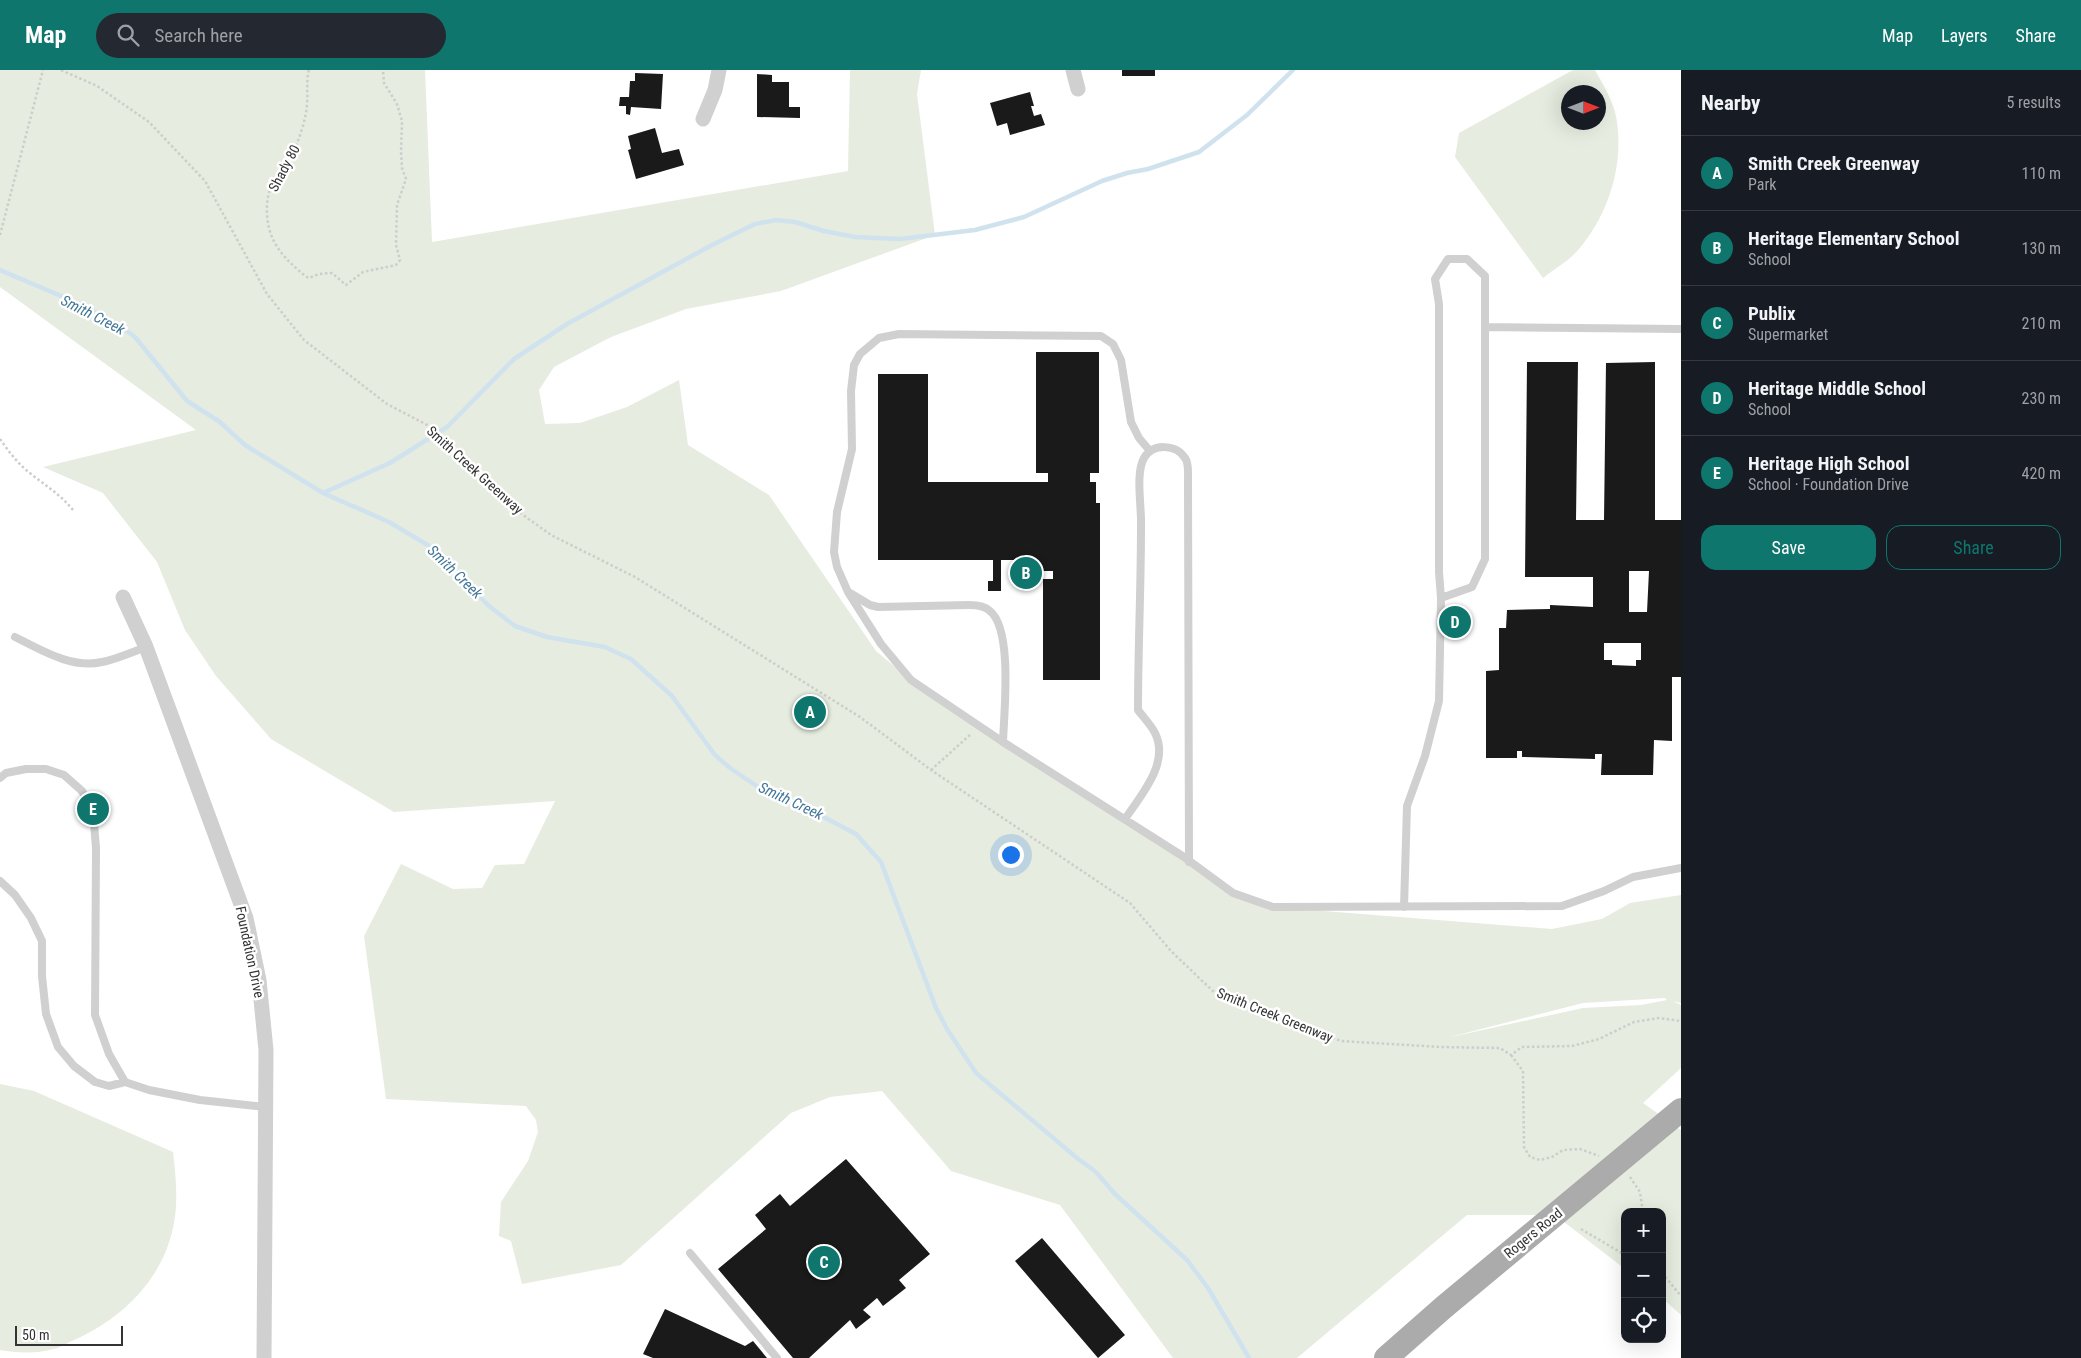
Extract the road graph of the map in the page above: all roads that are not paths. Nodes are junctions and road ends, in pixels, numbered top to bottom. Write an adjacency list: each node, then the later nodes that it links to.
1 (719, 70): 4 (street)
2 (1073, 70): 3 (street)
3 (1078, 89)
4 (703, 119)
5 (1486, 326): 6 (lane); 10 (lane); 10 (lane)
6 (1681, 329)
7 (1150, 451): 8 (lane); 15 (lane); 16 (lane)
8 (848, 592): 13 (lane); 13 (lane)
9 (123, 597): 12 (street, Foundation Drive)
10 (1441, 598): 19 (lane)
11 (15, 637): 12 (lane)
12 (146, 646): 21 (street, Foundation Drive)
13 (1003, 742): 15 (lane)
14 (0, 778): 20 (lane)
15 (1125, 819): 16 (lane)
16 (1189, 862): 19 (lane)
17 (1681, 868): 19 (lane)
18 (0, 880): 20 (lane)
19 (1404, 907)
20 (125, 1082): 21 (lane)
21 (265, 1107): 24 (street, Foundation Drive)
22 (1681, 1110): 26 (main road, Rogers Road)
23 (690, 1253): 25 (lane)
24 (264, 1358)
25 (777, 1358)
26 (1386, 1358)

